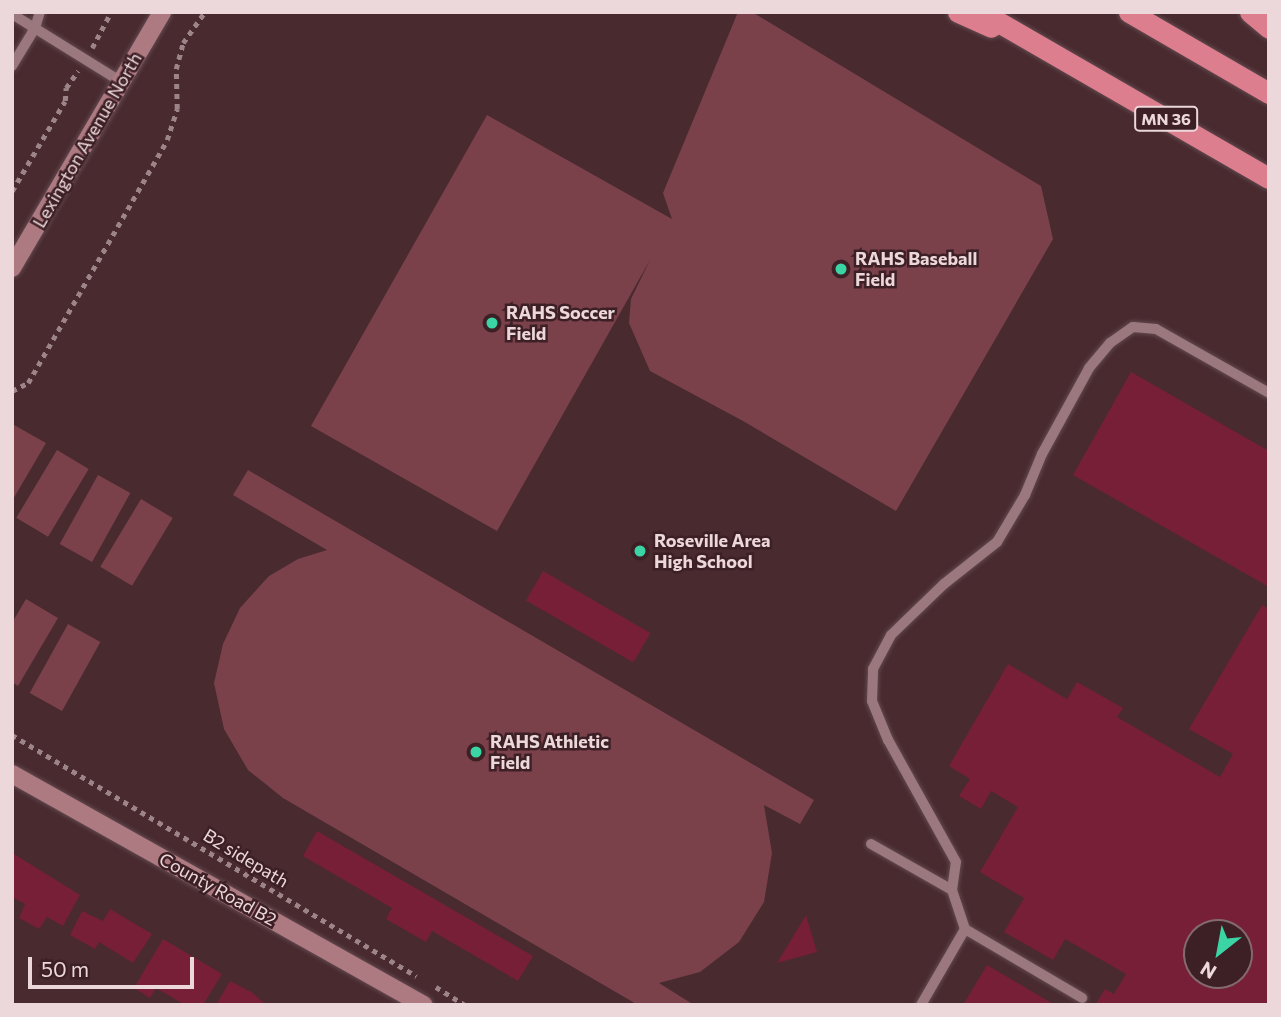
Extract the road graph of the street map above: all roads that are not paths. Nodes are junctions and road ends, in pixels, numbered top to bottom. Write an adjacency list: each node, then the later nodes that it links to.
1 (40, 12): 8 (lane)
2 (162, 12): 12 (street, Lexington Avenue North)
3 (958, 12): 10 (highway)
4 (981, 12): 10 (highway, MN 36)
5 (1129, 12): 13 (highway)
6 (1250, 12): 9 (highway)
7 (12, 14): 8 (lane)
8 (35, 28): 11 (lane); 12 (lane)
9 (1269, 28)
10 (1064, 60): 14 (highway, MN 36)
11 (12, 66)
12 (120, 81): 15 (street, Lexington Avenue North)
13 (1269, 93)
14 (1269, 178)
15 (12, 268)
16 (1269, 393): 19 (lane)
17 (12, 774): 22 (street, County Road B2)
18 (871, 844): 19 (lane)
19 (951, 890): 20 (lane)
20 (965, 929): 21 (lane); 23 (lane)
21 (1082, 998)
22 (424, 1005)
23 (922, 1005)

